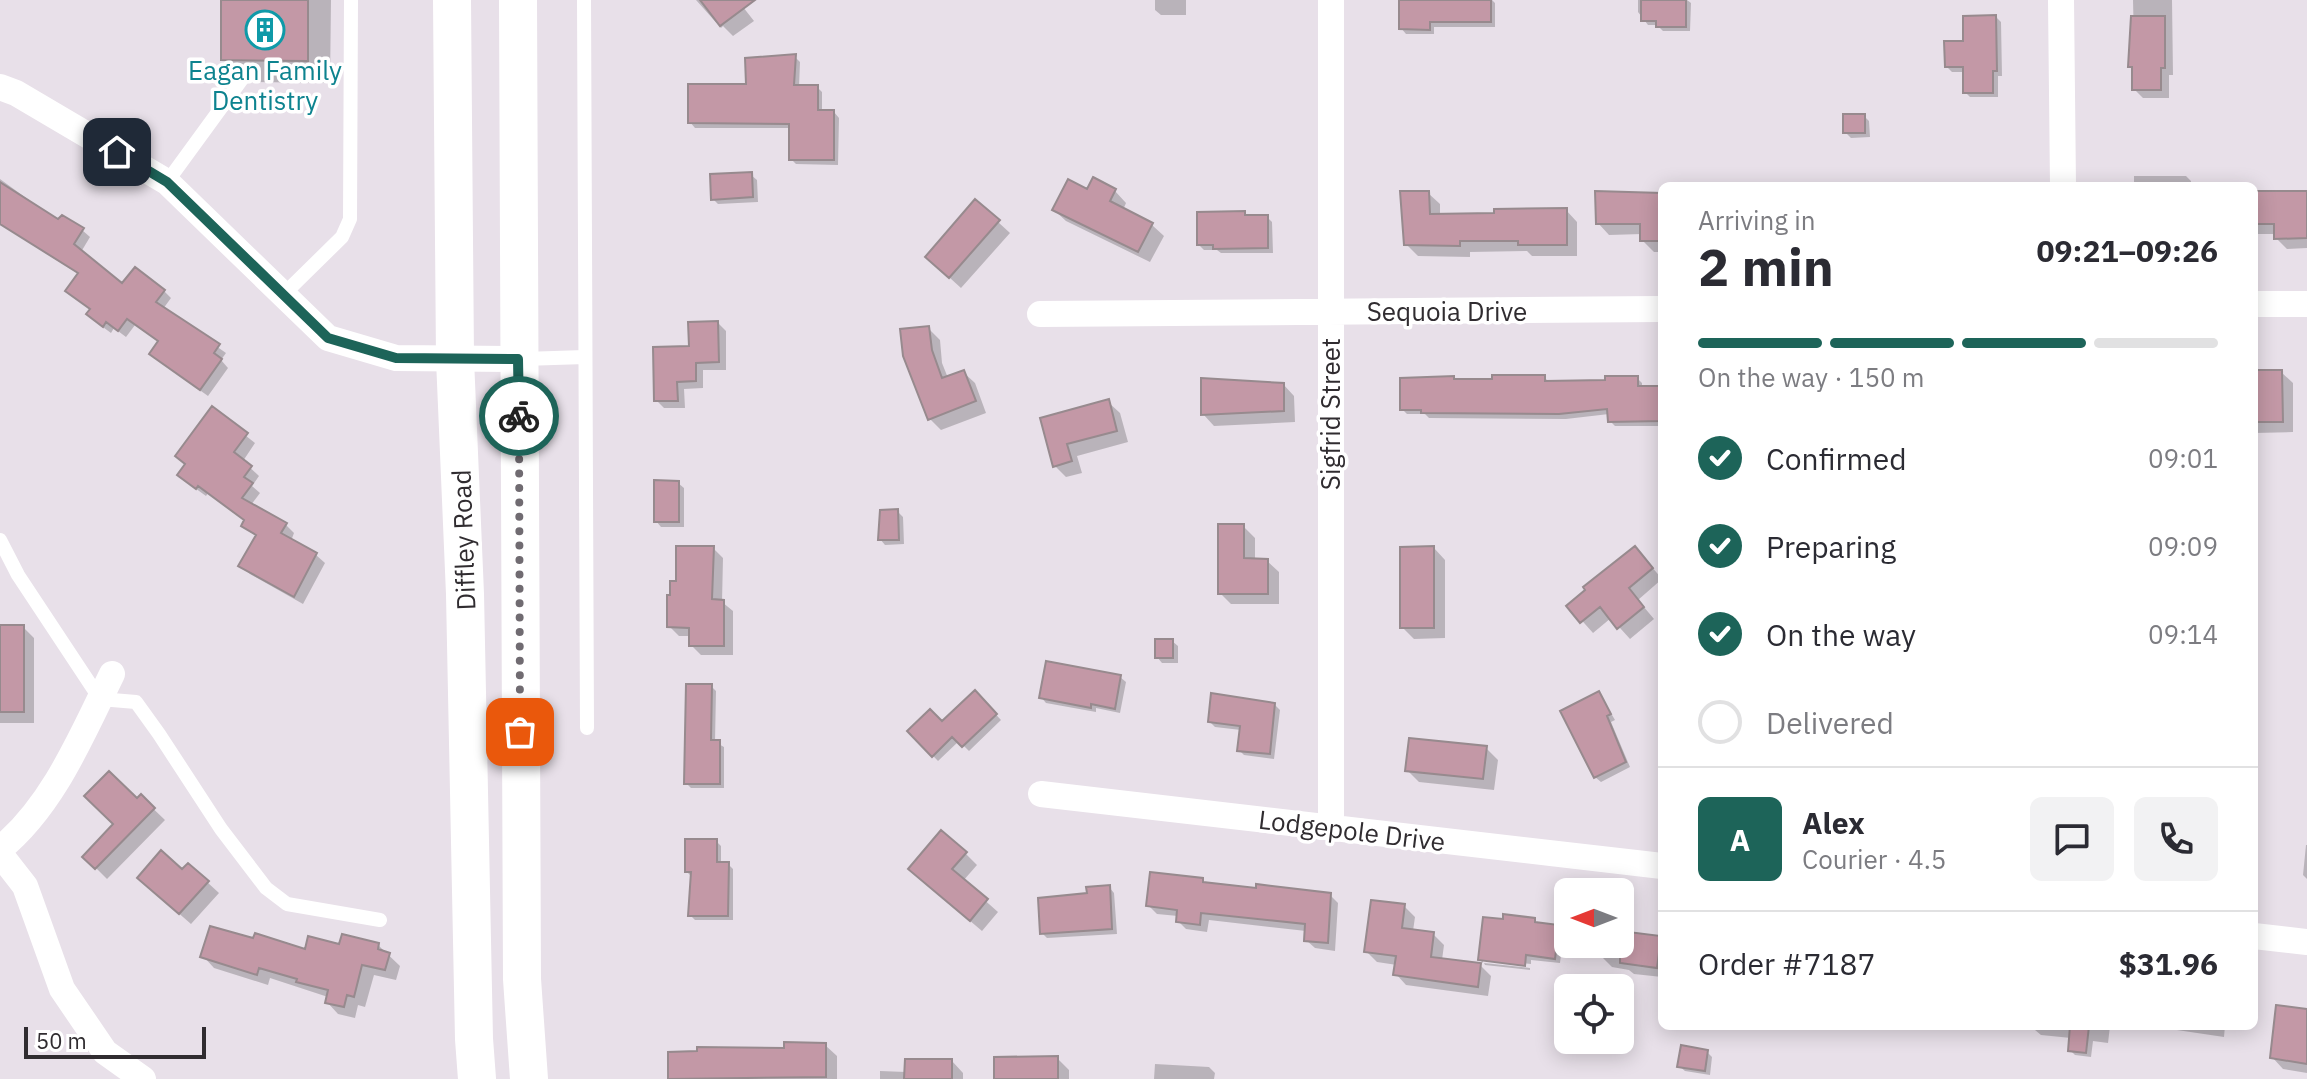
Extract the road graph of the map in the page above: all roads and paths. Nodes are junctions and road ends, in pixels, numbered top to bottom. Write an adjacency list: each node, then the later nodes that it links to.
1 (351, 0): 11 (lane)
2 (452, 0): 18 (main road, Diffley Road)
3 (518, 0): 19 (main road, Diffley Road)
4 (584, 0): 17 (lane)
5 (1331, 0): 15 (street, Sigfrid Street)
6 (2061, 0): 10 (street)
7 (245, 75): 9 (lane)
8 (0, 87): 9 (street)
9 (167, 182): 11 (street)
10 (2063, 182)
11 (283, 295): 18 (street)
12 (2258, 304): 13 (street)
13 (2307, 304)
14 (1658, 309): 15 (street, Sequoia Drive)
15 (1330, 312): 16 (street, Sequoia Drive); 25 (street, Sigfrid Street)
16 (1040, 314)
17 (585, 357): 19 (lane); 23 (lane)
18 (455, 359): 19 (street); 32 (main road, Diffley Road)
19 (518, 359): 33 (main road, Diffley Road)
20 (0, 540): 22 (lane)
21 (112, 674): 22 (street)
22 (100, 699): 26 (street); 28 (lane)
23 (587, 728)
24 (1041, 794): 25 (street, Lodgepole Drive)
25 (1331, 828): 27 (street, Lodgepole Drive)
26 (0, 852): 31 (street)
27 (1658, 866)
28 (380, 920)
29 (2258, 936): 30 (street)
30 (2307, 942)
31 (143, 1079)
32 (477, 1079)
33 (529, 1079)

